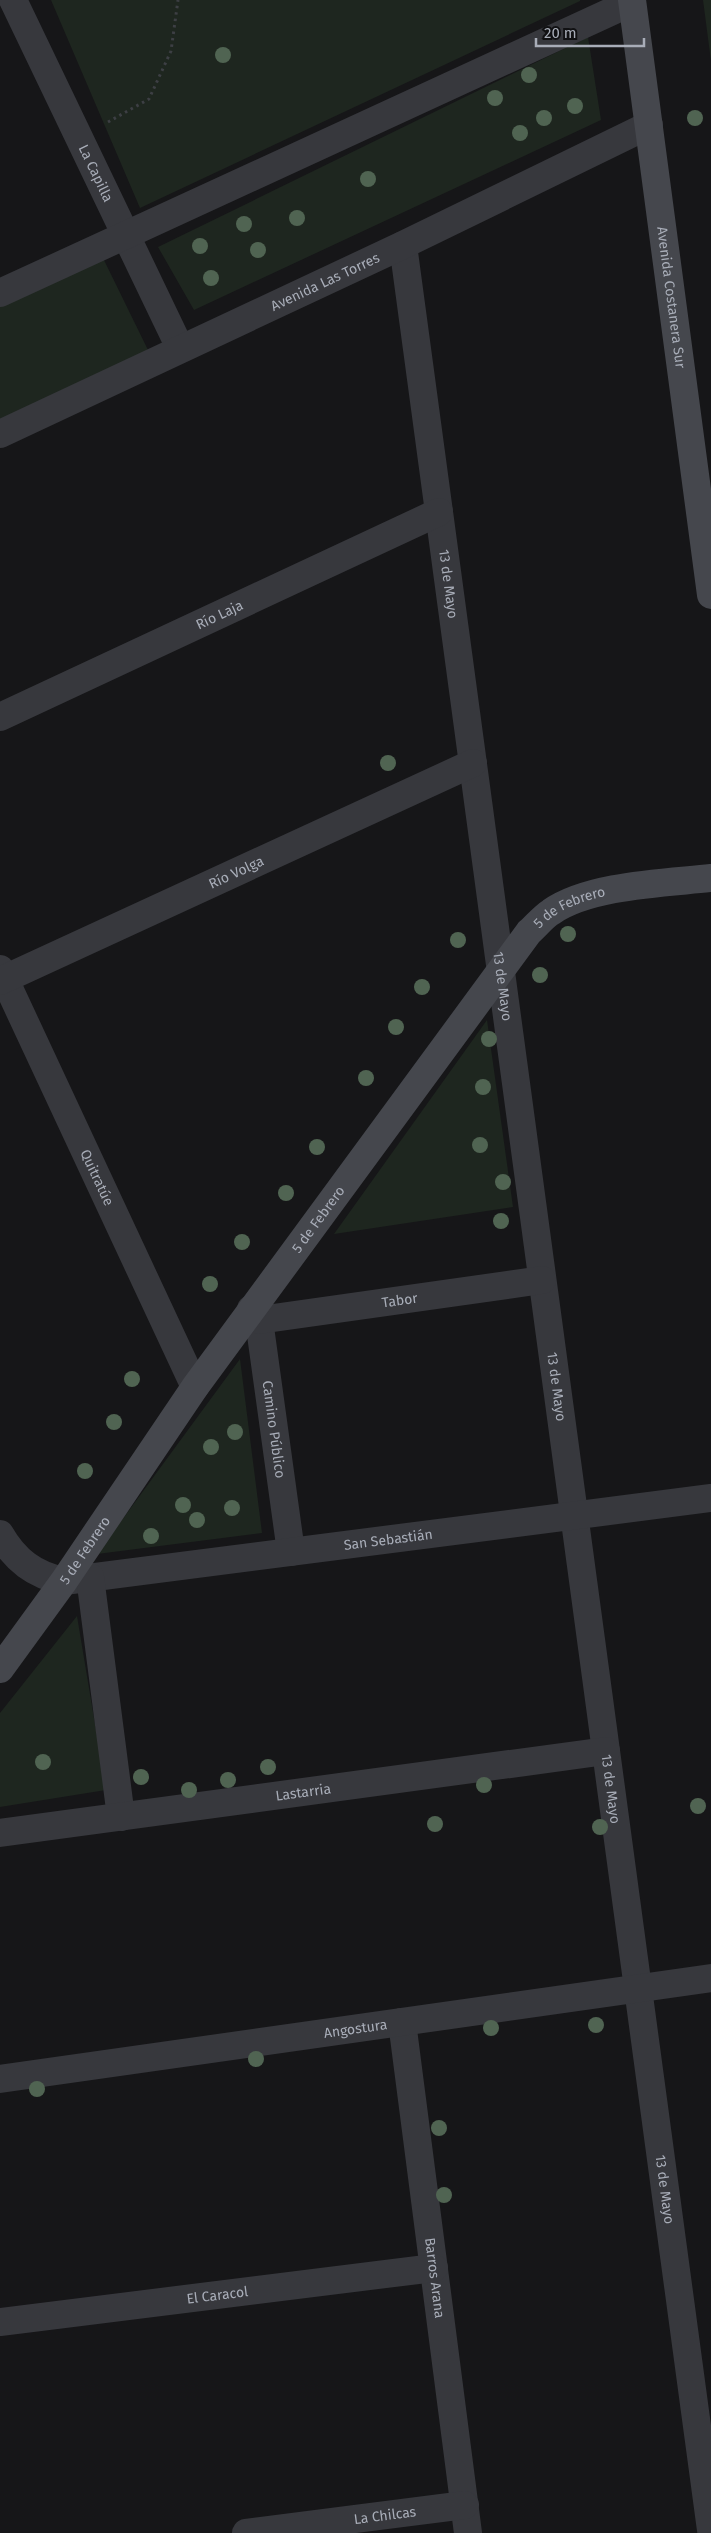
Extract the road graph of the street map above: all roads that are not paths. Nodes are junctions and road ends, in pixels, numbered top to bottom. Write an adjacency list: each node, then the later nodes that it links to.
1 (13, 0): 4 (street, La Capilla)
2 (632, 1): 3 (street, Avenida Costanera Sur); 4 (street)
3 (649, 125): 5 (street, Avenida Las Torres); 10 (street, Avenida Costanera Sur)
4 (125, 235): 6 (street); 7 (street, La Capilla)
5 (403, 245): 7 (street, Avenida Las Torres); 9 (street, 13 de Mayo)
6 (0, 293)
7 (180, 348): 8 (street, Avenida Las Torres)
8 (0, 434)
9 (439, 512): 11 (street, Río Laja); 12 (street, 13 de Mayo)
10 (711, 595)
11 (0, 717)
12 (473, 763): 14 (street, 13 de Mayo); 15 (street, Río Volga)
13 (711, 878): 14 (street, 5 de Febrero)
14 (501, 969): 16 (street, 13 de Mayo); 17 (street, 5 de Febrero)
15 (2, 976): 18 (street, Quitratúe)
16 (542, 1280): 17 (street, Tabor); 20 (street, 13 de Mayo)
17 (255, 1314): 18 (street, 5 de Febrero); 22 (street, Camino Público)
18 (195, 1387): 23 (street, 5 de Febrero)
19 (711, 1498): 20 (street, San Sebastián)
20 (574, 1516): 22 (street, San Sebastián); 25 (street, 13 de Mayo)
21 (0, 1534): 23 (street)
22 (291, 1552): 23 (street, San Sebastián)
23 (77, 1579): 24 (street, 5 de Febrero); 26 (street)
24 (0, 1669)
25 (606, 1751): 26 (street, Lastarria); 29 (street, 13 de Mayo)
26 (121, 1817): 27 (street, Lastarria)
27 (0, 1833)
28 (711, 1978): 29 (street, Angostura)
29 (638, 1989): 30 (street, Angostura); 35 (street, 13 de Mayo)
30 (402, 2022): 31 (street, Angostura); 32 (street, Barros Arana)
31 (0, 2079)
32 (434, 2268): 33 (street, El Caracol); 34 (street, Barros Arana)
33 (0, 2322)
34 (465, 2505): 36 (street, La Chilcas); 37 (street, Barros Arana)
35 (711, 2530)
36 (246, 2533)
37 (468, 2533)

